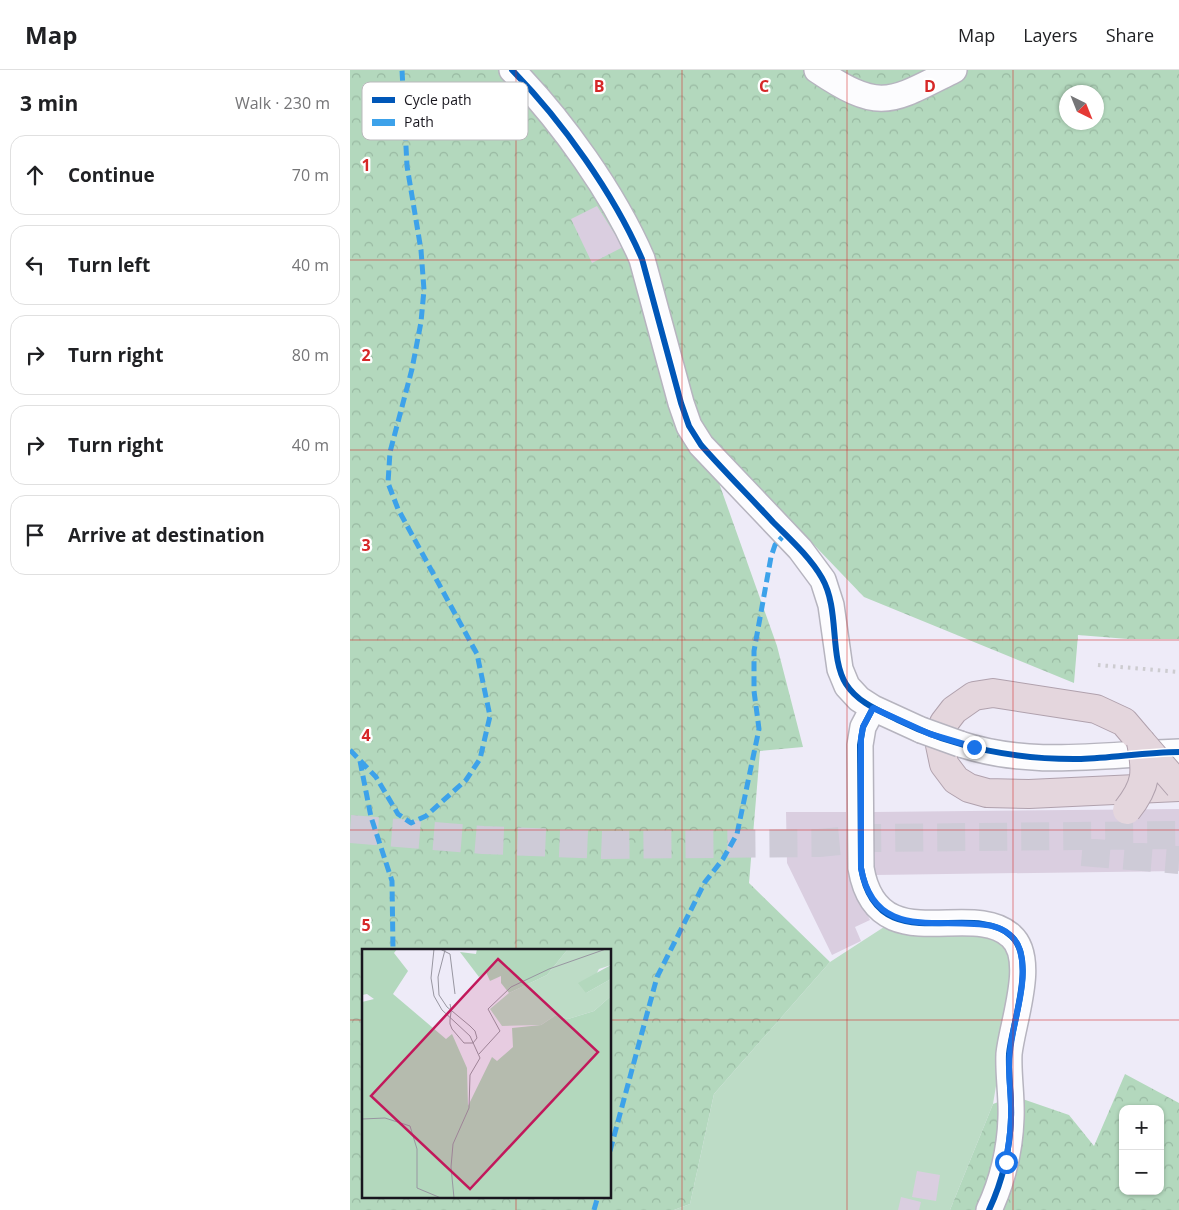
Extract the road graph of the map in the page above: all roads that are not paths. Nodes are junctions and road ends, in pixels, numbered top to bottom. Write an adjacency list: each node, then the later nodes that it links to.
1 (512, 70): 4 (street)
2 (817, 70): 3 (street)
3 (954, 70)
4 (523, 82)
5 (528, 88): 6 (street)
6 (873, 708): 8 (street, bridge); 11 (street)
7 (1141, 742): 9 (highway, bridge); 9 (highway); 10 (highway, bridge)
8 (1179, 752)
9 (1179, 787)
10 (1127, 810)
11 (989, 1210)

